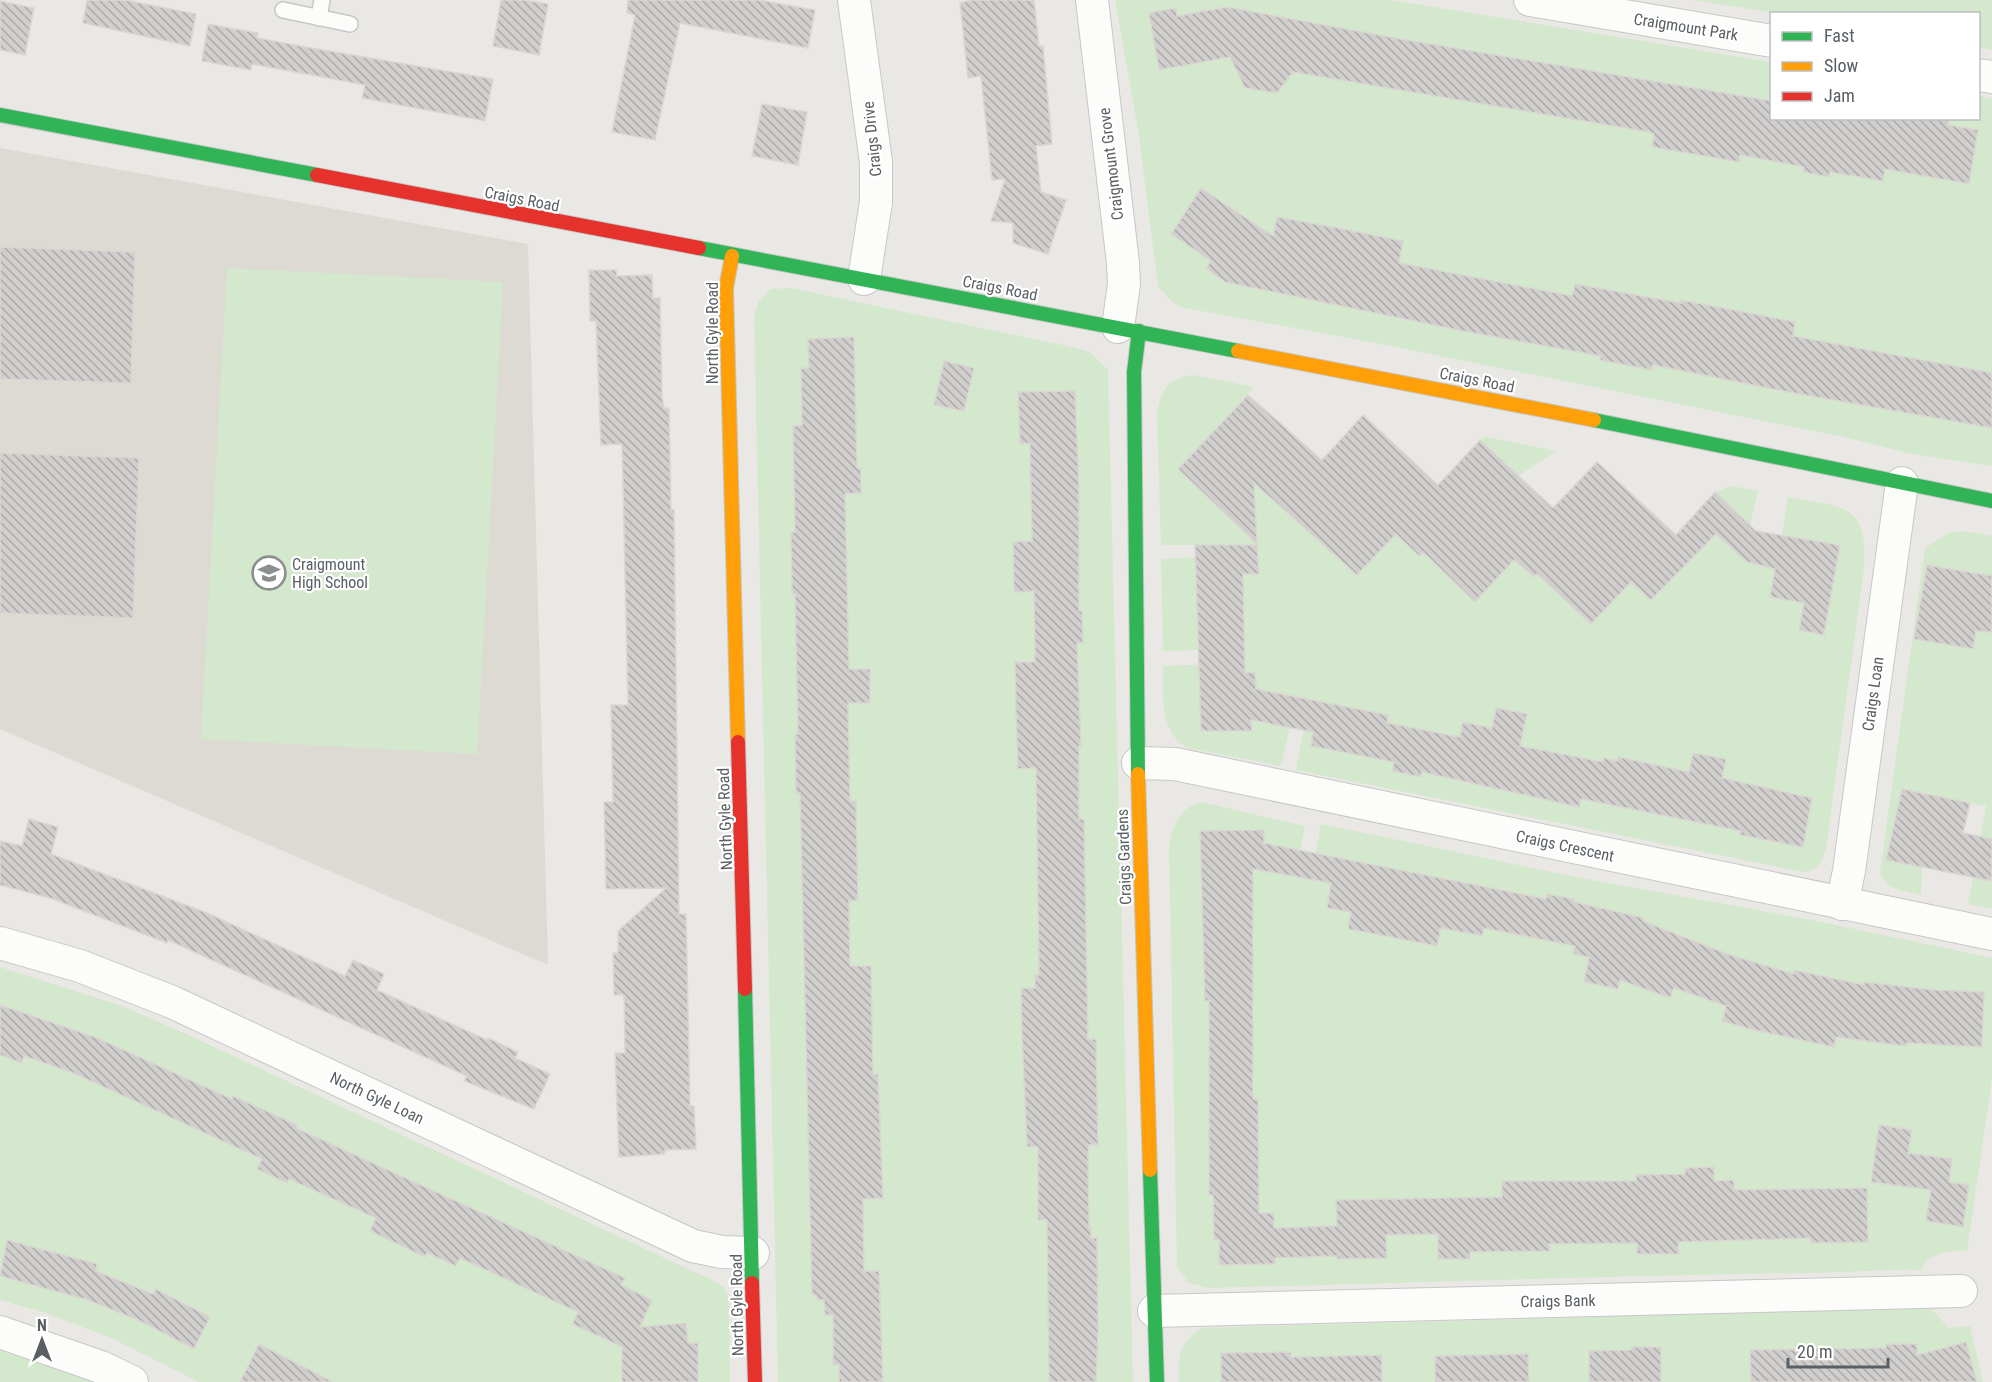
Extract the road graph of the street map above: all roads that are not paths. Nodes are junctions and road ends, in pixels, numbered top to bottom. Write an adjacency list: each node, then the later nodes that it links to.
1 (322, 0): 6 (lane)
2 (854, 0): 11 (street, Craigs Drive)
3 (1092, 0): 12 (street, Craigmount Grove)
4 (1530, 0): 8 (street, Craigmount Park)
5 (283, 10): 6 (lane)
6 (319, 18): 7 (lane)
7 (350, 24)
8 (1770, 41)
9 (0, 115): 10 (street, Craigs Road)
10 (732, 256): 11 (street, Craigs Road); 19 (street, North Gyle Road)
11 (864, 279): 12 (street, Craigs Road)
12 (1128, 329): 13 (street, Craigs Road); 15 (street, Craigs Gardens)
13 (1902, 483): 14 (street, Craigs Road); 16 (street, Craigs Loan)
14 (1992, 501)
15 (1138, 763): 16 (street, Craigs Crescent); 21 (street, Craigs Gardens)
16 (1842, 904): 17 (street, Craigs Crescent)
17 (1992, 934)
18 (0, 943): 19 (street, North Gyle Loan)
19 (753, 1253): 24 (street, North Gyle Road)
20 (1961, 1291): 21 (street, Craigs Bank)
21 (1154, 1311): 25 (street, Craigs Gardens)
22 (0, 1332): 23 (street)
23 (132, 1382)
24 (755, 1382)
25 (1157, 1382)

